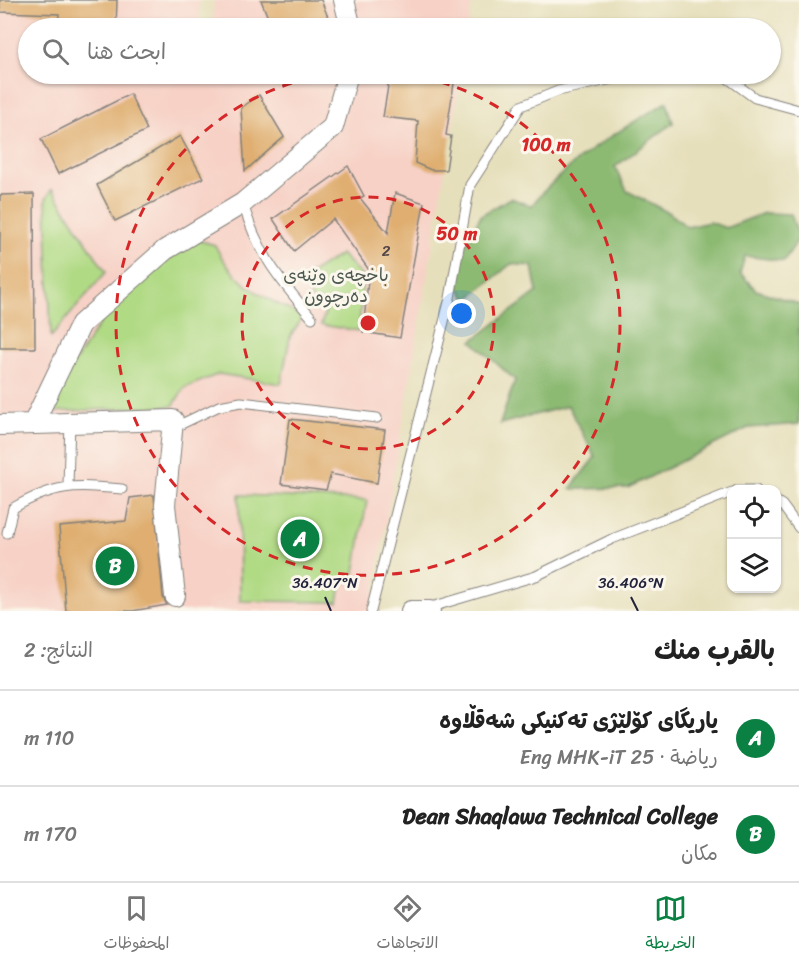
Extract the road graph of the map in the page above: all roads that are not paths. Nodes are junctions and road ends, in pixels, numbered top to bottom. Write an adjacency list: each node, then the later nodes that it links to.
1 (344, 0): 2 (street)
2 (348, 18)
3 (345, 84): 7 (street)
4 (590, 84): 22 (lane)
5 (736, 84): 6 (lane)
6 (799, 110)
7 (243, 203): 8 (lane); 10 (street)
8 (312, 318)
9 (377, 418): 13 (lane)
10 (34, 422): 11 (street); 12 (street)
11 (70, 422): 13 (street); 14 (lane)
12 (0, 424)
13 (172, 428): 20 (street)
14 (68, 485): 15 (lane); 19 (lane)
15 (122, 489)
16 (727, 494): 21 (lane)
17 (781, 504): 18 (lane)
18 (799, 528)
19 (7, 532)
20 (175, 596)
21 (422, 610)
22 (371, 611)

